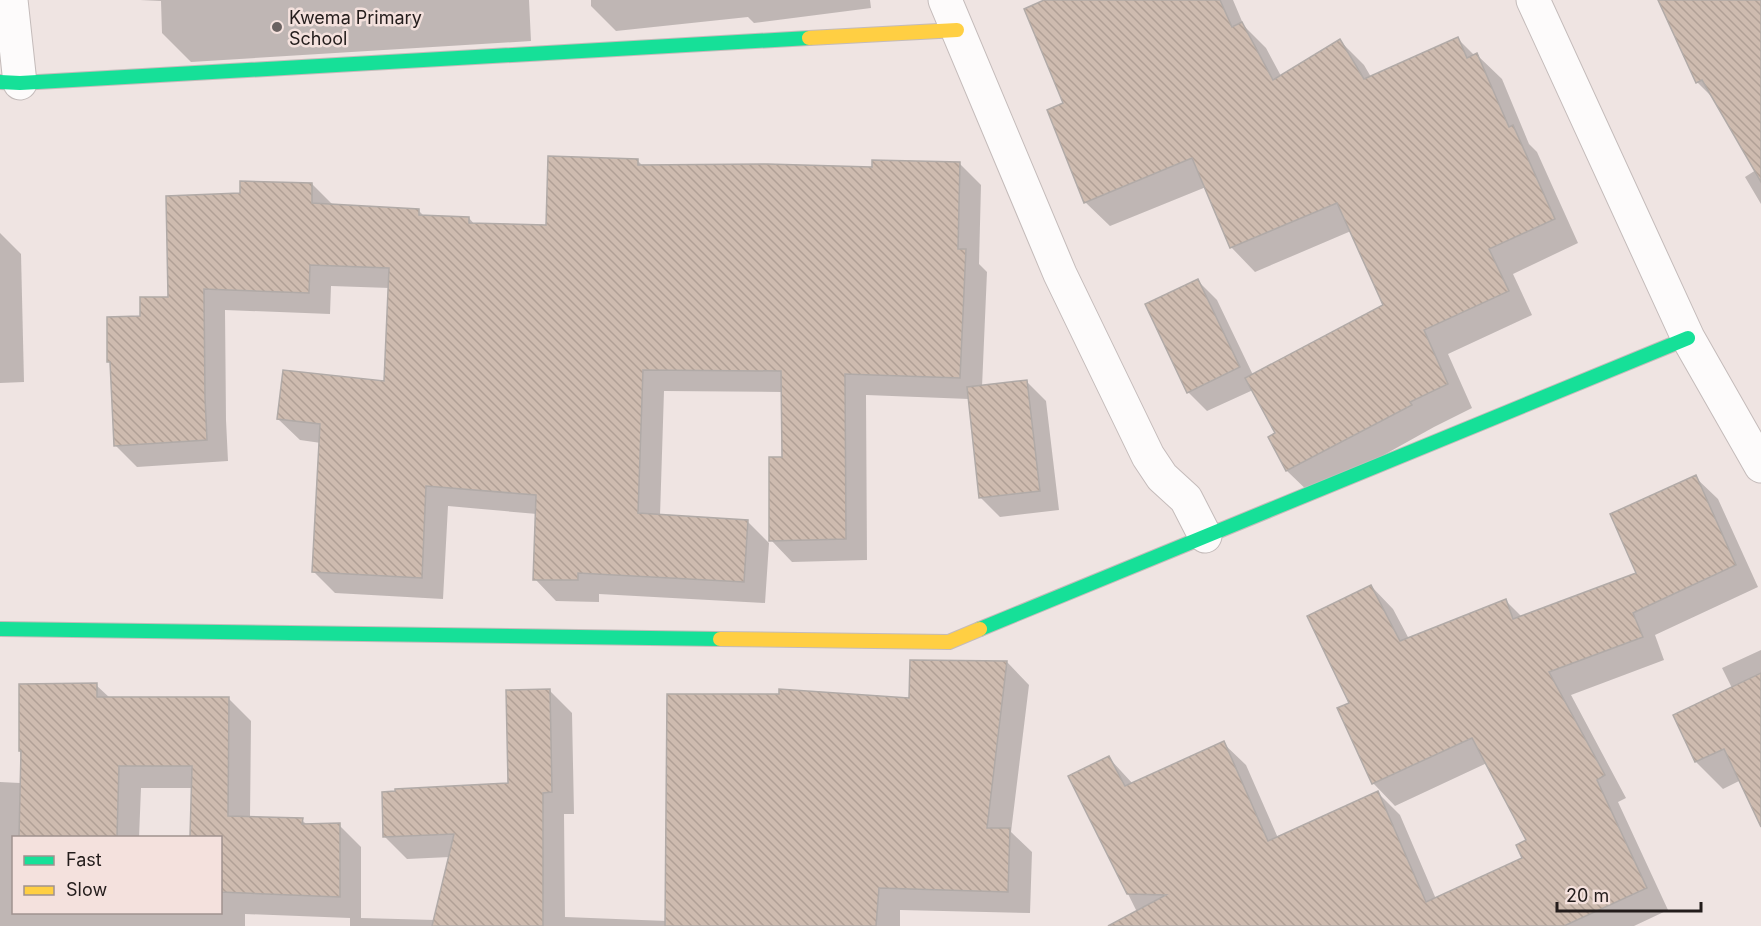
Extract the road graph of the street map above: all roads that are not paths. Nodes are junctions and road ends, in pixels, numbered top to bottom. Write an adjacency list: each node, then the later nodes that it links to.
1 (10, 0): 5 (street)
2 (945, 0): 4 (street)
3 (1533, 0): 6 (street)
4 (957, 30): 5 (street); 8 (street)
5 (10, 82)
6 (1688, 338): 7 (street); 8 (street)
7 (1761, 466)
8 (1205, 536): 9 (street)
9 (0, 628)

